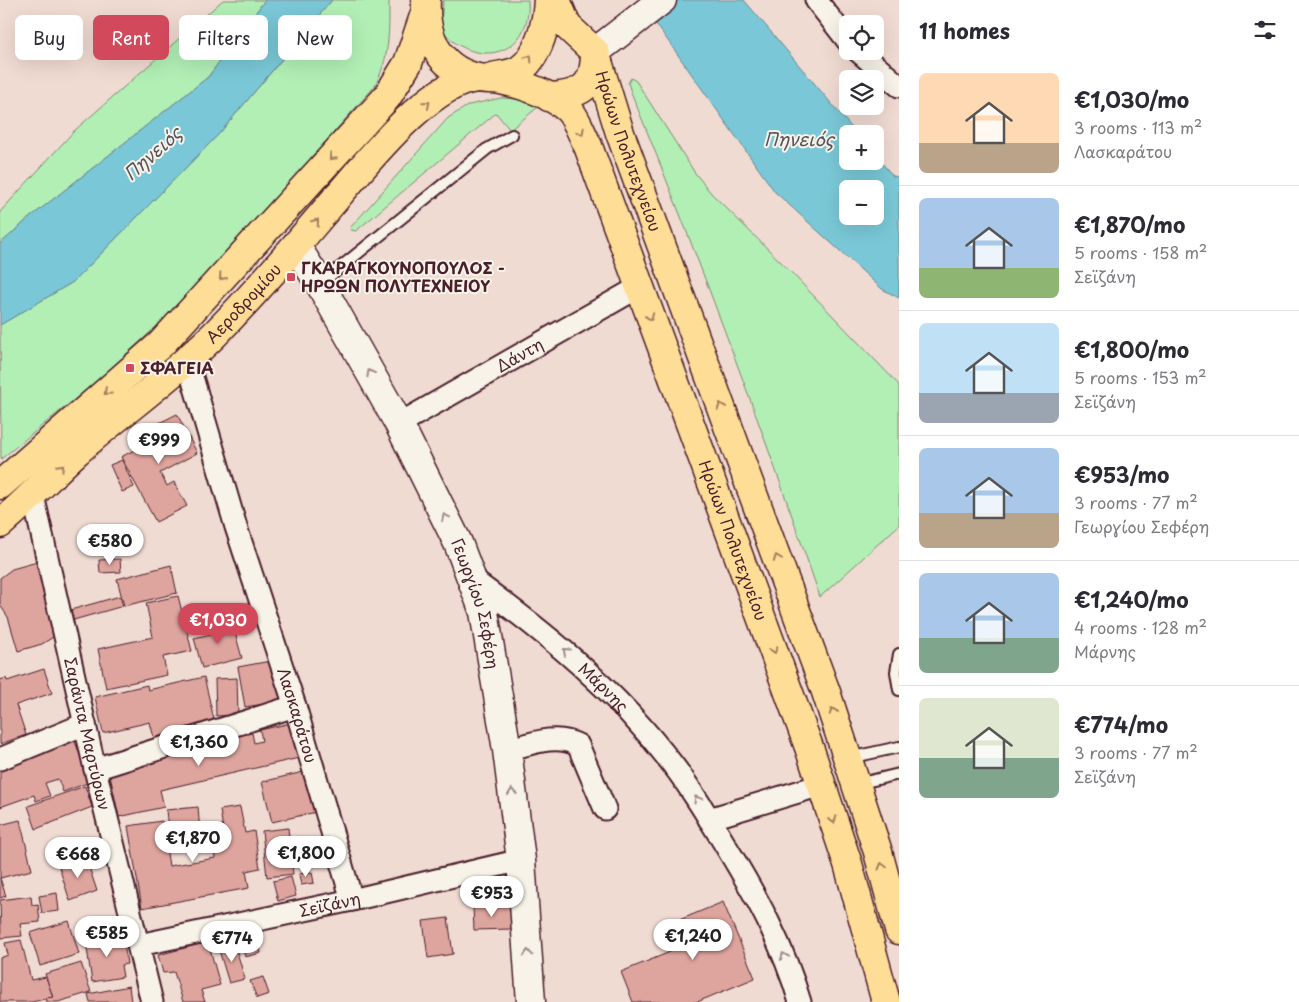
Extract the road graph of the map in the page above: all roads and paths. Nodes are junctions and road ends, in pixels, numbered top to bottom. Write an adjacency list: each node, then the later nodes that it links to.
1 (548, 0): 9 (main road, Αεροδρομίου, one-way to 1)
2 (556, 0): 7 (main road)
3 (662, 0): 7 (street)
4 (816, 0): 6 (street)
5 (426, 6): 9 (main road, Ηρώων Πολυτεχνείου); 18 (main road, Αεροδρομίου, one-way to 18)
6 (839, 29)
7 (595, 52): 11 (main road); 28 (main road, Ηρώων Πολυτεχνείου, one-way to 7)
8 (869, 60): 10 (street)
9 (482, 78): 11 (main road, Ηρώων Πολυτεχνείου); 13 (main road, Αεροδρομίου, one-way to 9)
10 (899, 86)
11 (549, 97): 15 (main road, Ηρώων Πολυτεχνείου, one-way to 15)
12 (512, 135): 14 (lane)
13 (296, 246): 14 (street, Γεωργίου Σεφέρη); 16 (main road, Αεροδρομίου)
14 (320, 284): 17 (street, Γεωργίου Σεφέρη, one-way to 14)
15 (640, 287): 17 (street, Δάντη); 33 (main road, Ηρώων Πολυτεχνείου, one-way to 33)
16 (187, 360): 19 (main road, Αεροδρομίου, one-way to 16); 24 (street, Λασκαράτου)
17 (399, 424): 21 (street, Γεωργίου Σεφέρη, one-way to 17)
18 (0, 485)
19 (33, 495): 20 (main road, Αεροδρομίου); 25 (street, Σαράντα Μαρτύρων)
20 (0, 524)
21 (474, 580): 27 (street, Γεωργίου Σεφέρη); 35 (street, Μάρνης, one-way to 21)
22 (899, 654): 23 (lane)
23 (899, 690)
24 (295, 706): 30 (street); 37 (street, Λασκαράτου)
25 (85, 724): 29 (street); 30 (street, Σαράντα Μαρτύρων)
26 (899, 746): 28 (lane)
27 (507, 750): 34 (street); 36 (street, Γεωργίου Σεφέρη, one-way to 27)
28 (849, 758): 32 (main road, Ηρώων Πολυτεχνείου)
29 (0, 759)
30 (95, 769): 39 (street, Σαράντα Μαρτύρων)
31 (899, 774): 32 (lane)
32 (857, 784): 38 (main road, Ηρώων Πολυτεχνείου, one-way to 32)
33 (821, 785): 35 (street); 43 (main road, Ηρώων Πολυτεχνείου, one-way to 43)
34 (605, 809)
35 (709, 819): 42 (street, Μάρνης, one-way to 35)
36 (521, 860): 37 (street, Σεϊζάνη); 41 (street, Γεωργίου Σεφέρη, one-way to 36)
37 (352, 900): 39 (street, Σεϊζάνη)
38 (899, 930)
39 (139, 945): 40 (street, Σαράντα Μαρτύρων)
40 (152, 1002)
41 (531, 1002)
42 (800, 1002)
43 (886, 1002)

